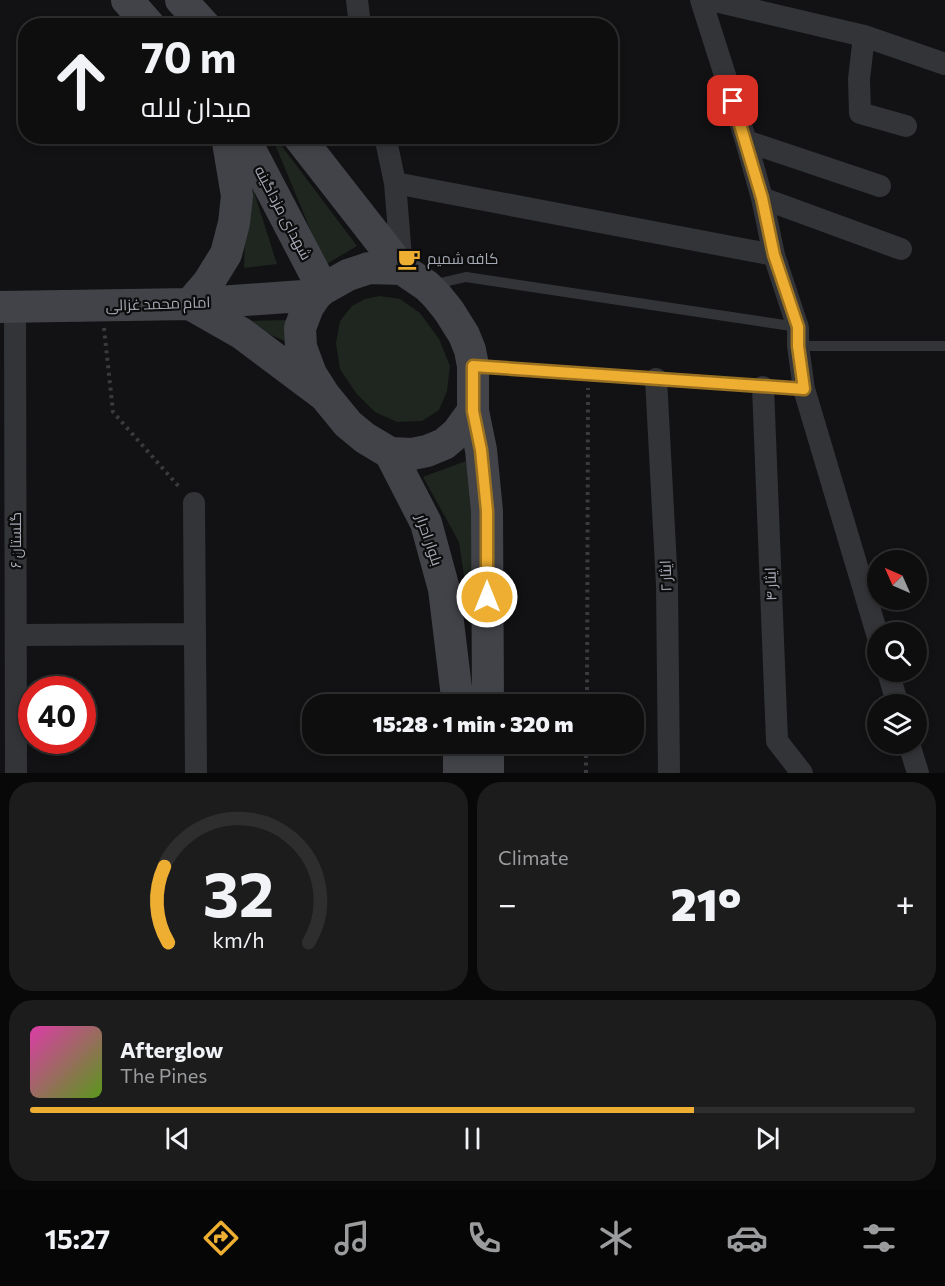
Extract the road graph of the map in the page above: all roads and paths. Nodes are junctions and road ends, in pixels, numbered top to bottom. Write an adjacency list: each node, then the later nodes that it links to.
1 (127, 0): 6 (street)
2 (181, 0): 7 (street)
3 (357, 0): 8 (street)
4 (701, 0): 12 (street)
5 (711, 0): 9 (street)
6 (143, 18)
7 (198, 18)
8 (359, 18)
9 (864, 36): 10 (street); 11 (street)
10 (945, 64)
11 (906, 126)
12 (746, 141): 18 (street); 19 (street)
13 (228, 144): 24 (street)
14 (247, 144): 23 (street, شهدای مزداگینه)
15 (305, 144): 22 (street)
16 (387, 144): 17 (street)
17 (395, 183): 21 (street); 22 (street)
18 (880, 186)
19 (762, 198): 20 (street); 21 (street)
20 (901, 249)
21 (774, 255): 27 (street)
22 (414, 278): 23 (street); 27 (lane); 29 (street)
23 (319, 292): 24 (street, امام محمد غزالی); 34 (street)
24 (190, 304): 25 (street, امام محمد غزالی); 34 (street)
25 (101, 306): 26 (street, امام محمد غزالی); 37 (path)
26 (8, 307): 40 (street, گلستان ۶)
27 (798, 337): 28 (lane); 33 (street)
28 (945, 346)
29 (473, 366): 30 (lane); 35 (street)
30 (588, 374): 31 (lane); 43 (path)
31 (656, 379): 32 (lane); 53 (street, ایثار ۲)
32 (763, 387): 33 (lane); 54 (street, ایثار ۴)
33 (804, 389): 38 (street)
34 (325, 396): 36 (street)
35 (473, 411): 36 (street); 42 (street)
36 (390, 453): 41 (street, بلوار احرار)
37 (194, 502): 39 (street)
38 (874, 622)
39 (195, 634): 40 (street); 49 (street)
40 (16, 635): 48 (street, گلستان ۶)
41 (457, 694)
42 (488, 694)
43 (587, 694)
44 (459, 754): 50 (street)
45 (488, 754): 51 (street)
46 (586, 754): 52 (path)
47 (912, 754): 55 (street)
48 (15, 773)
49 (196, 773)
50 (459, 773)
51 (488, 773)
52 (586, 773)
53 (669, 773)
54 (802, 773)
55 (918, 773)

